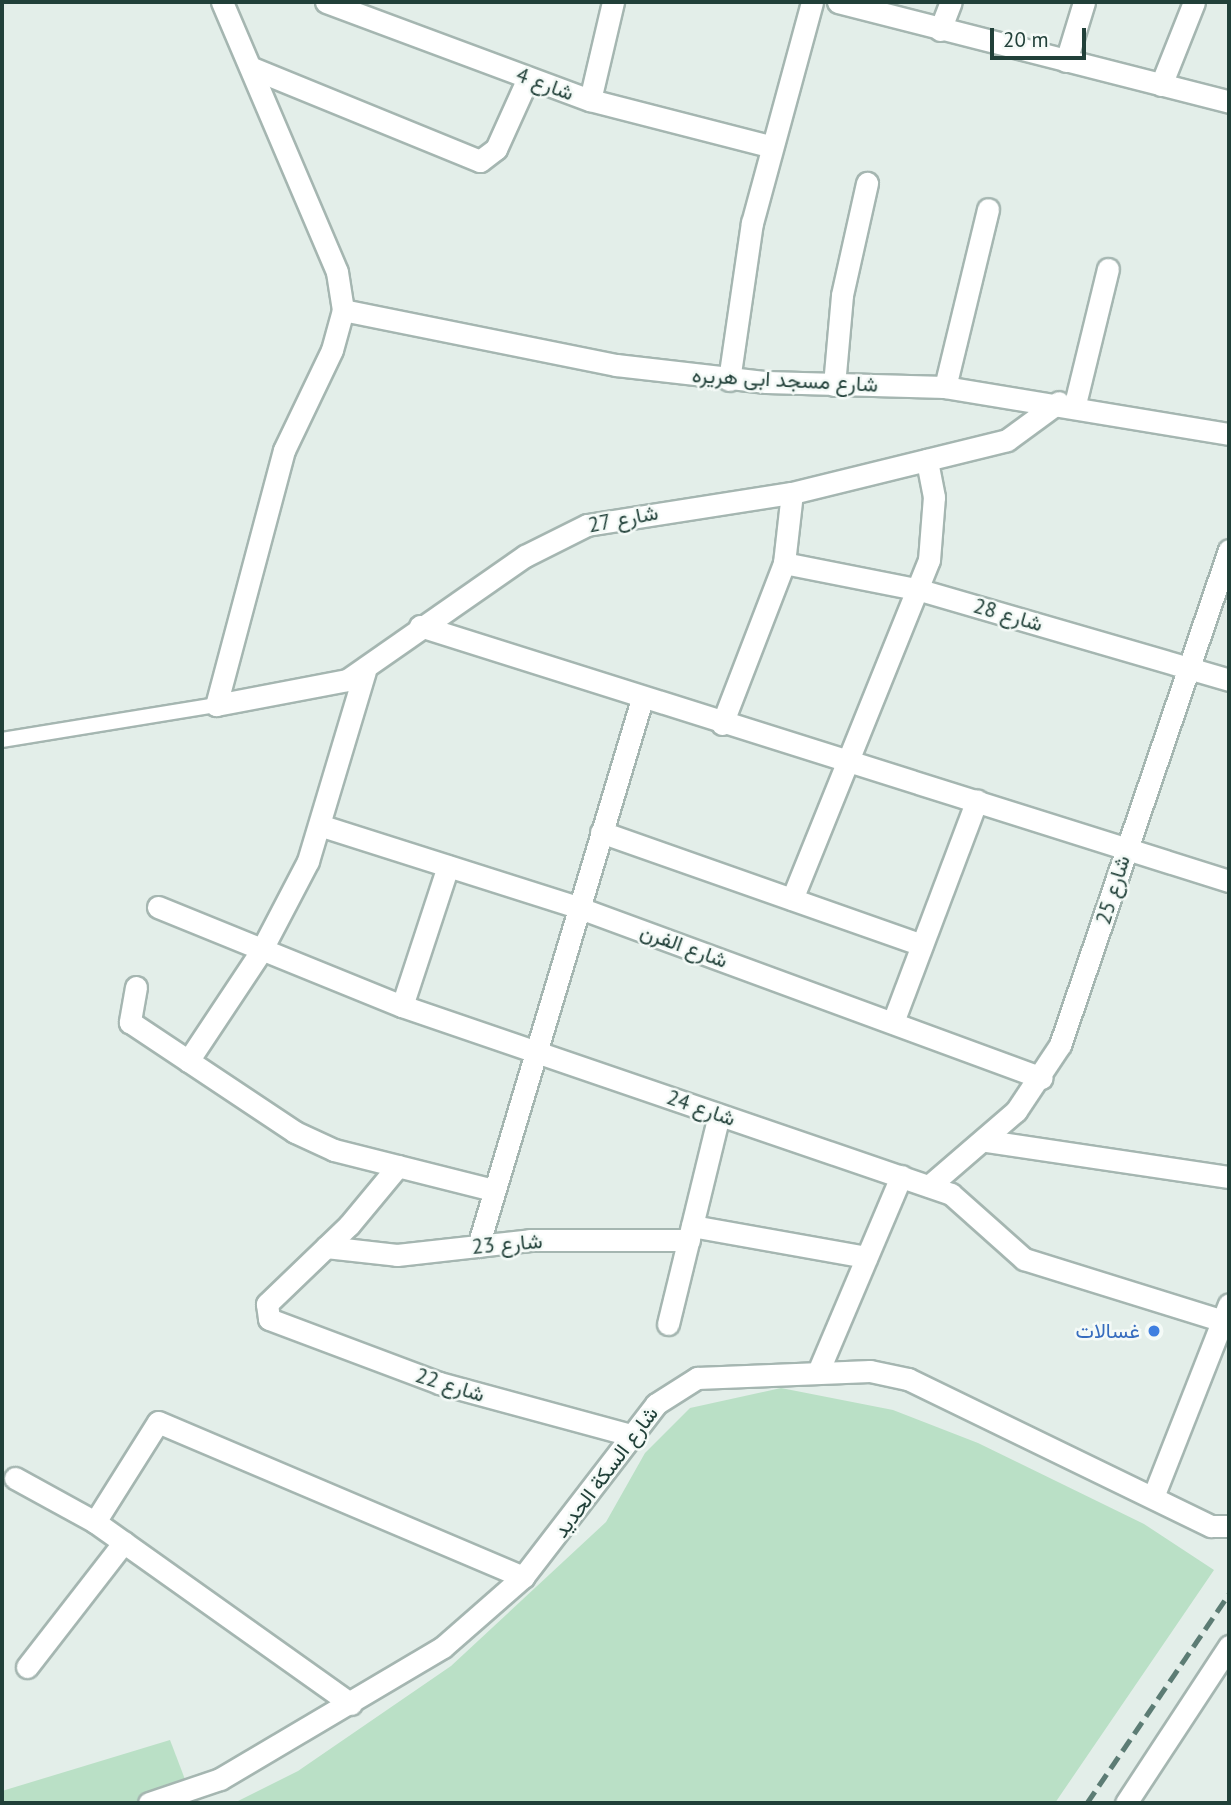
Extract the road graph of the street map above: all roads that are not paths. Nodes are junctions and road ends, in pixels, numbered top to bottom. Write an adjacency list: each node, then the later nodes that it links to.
1 (222, 2): 11 (street)
2 (326, 2): 12 (street, شارع 4)
3 (613, 2): 14 (street)
4 (812, 2): 16 (street)
5 (838, 2): 9 (street)
6 (951, 2): 9 (street)
7 (1084, 2): 10 (street)
8 (1194, 2): 13 (street)
9 (940, 30): 10 (street)
10 (1066, 61): 13 (street)
11 (252, 68): 12 (street); 20 (street)
12 (528, 78): 14 (street, شارع 4)
13 (1161, 85): 15 (street)
14 (590, 100): 16 (street, شارع 4)
15 (1229, 102)
16 (769, 146): 21 (street)
17 (867, 183): 22 (street)
18 (988, 209): 23 (street)
19 (1108, 269): 24 (street)
20 (343, 310): 21 (street, شارع مسجد ابى هريره); 36 (street)
21 (729, 380): 22 (street, شارع مسجد ابى هريره)
22 (834, 385): 23 (street, شارع مسجد ابى هريره)
23 (945, 387): 24 (street, شارع مسجد ابى هريره)
24 (1067, 403): 25 (street, شارع مسجد ابى هريره); 26 (street, شارع 27)
25 (1229, 434)
26 (927, 460): 27 (street, شارع 27); 30 (street)
27 (792, 493): 29 (street); 31 (street, شارع 27)
28 (1229, 550): 32 (street, شارع 25)
29 (784, 564): 30 (street, شارع 28); 37 (street)
30 (920, 590): 32 (street, شارع 28); 39 (street)
31 (420, 626): 33 (street, شارع 27); 35 (street)
32 (1189, 668): 34 (street, شارع 28); 43 (street, شارع 25)
33 (365, 671): 36 (street, شارع 27); 41 (street)
34 (1229, 680)
35 (642, 699): 37 (street); 42 (street)
36 (216, 705): 38 (lane)
37 (722, 724): 39 (street)
38 (2, 740)
39 (849, 761): 40 (street); 46 (street)
40 (977, 800): 43 (street); 49 (street)
41 (322, 826): 44 (street, شارع الفرن); 50 (street)
42 (601, 832): 46 (street); 48 (street)
43 (1126, 846): 45 (street); 56 (street, شارع 25)
44 (448, 866): 48 (street, شارع الفرن); 52 (street)
45 (1229, 881)
46 (792, 899): 49 (street)
47 (158, 907): 50 (street, شارع 24)
48 (577, 907): 53 (street, شارع الفرن); 54 (street)
49 (922, 945): 53 (street)
50 (261, 951): 52 (street, شارع 24); 55 (street)
51 (136, 988): 55 (street)
52 (402, 1006): 54 (street, شارع 24)
53 (893, 1022): 56 (street, شارع الفرن)
54 (533, 1051): 57 (street, شارع 24); 63 (street)
55 (188, 1061): 59 (street)
56 (1041, 1078): 58 (street, شارع 25)
57 (719, 1115): 60 (street, شارع 24); 64 (street)
58 (987, 1141): 61 (street); 62 (street, شارع 25)
59 (398, 1166): 63 (street); 66 (street)
60 (901, 1176): 62 (street, شارع 24); 67 (street)
61 (1229, 1177)
62 (929, 1186): 68 (street, شارع 24)
63 (494, 1190): 65 (street)
64 (690, 1233): 65 (street, شارع 23); 67 (street, شارع 23); 69 (street)
65 (478, 1246): 66 (street, شارع 23)
66 (326, 1247): 71 (street, شارع 22)
67 (866, 1257): 70 (street)
68 (1227, 1316): 73 (street)
69 (668, 1324)
70 (818, 1372): 71 (street, شارع السكة الحديد); 73 (street, شارع السكة الحديد)
71 (631, 1435): 77 (street, شارع السكة الحديد)
72 (15, 1478): 74 (street)
73 (1153, 1497): 75 (street, شارع السكة الحديد)
74 (95, 1522): 76 (street); 77 (street)
75 (1229, 1526)
76 (124, 1542): 79 (street); 80 (street)
77 (523, 1577): 80 (street, شارع السكة الحديد)
78 (1229, 1646): 82 (street)
79 (27, 1667)
80 (352, 1704): 81 (street, شارع السكة الحديد)
81 (149, 1803)
82 (1126, 1803)

